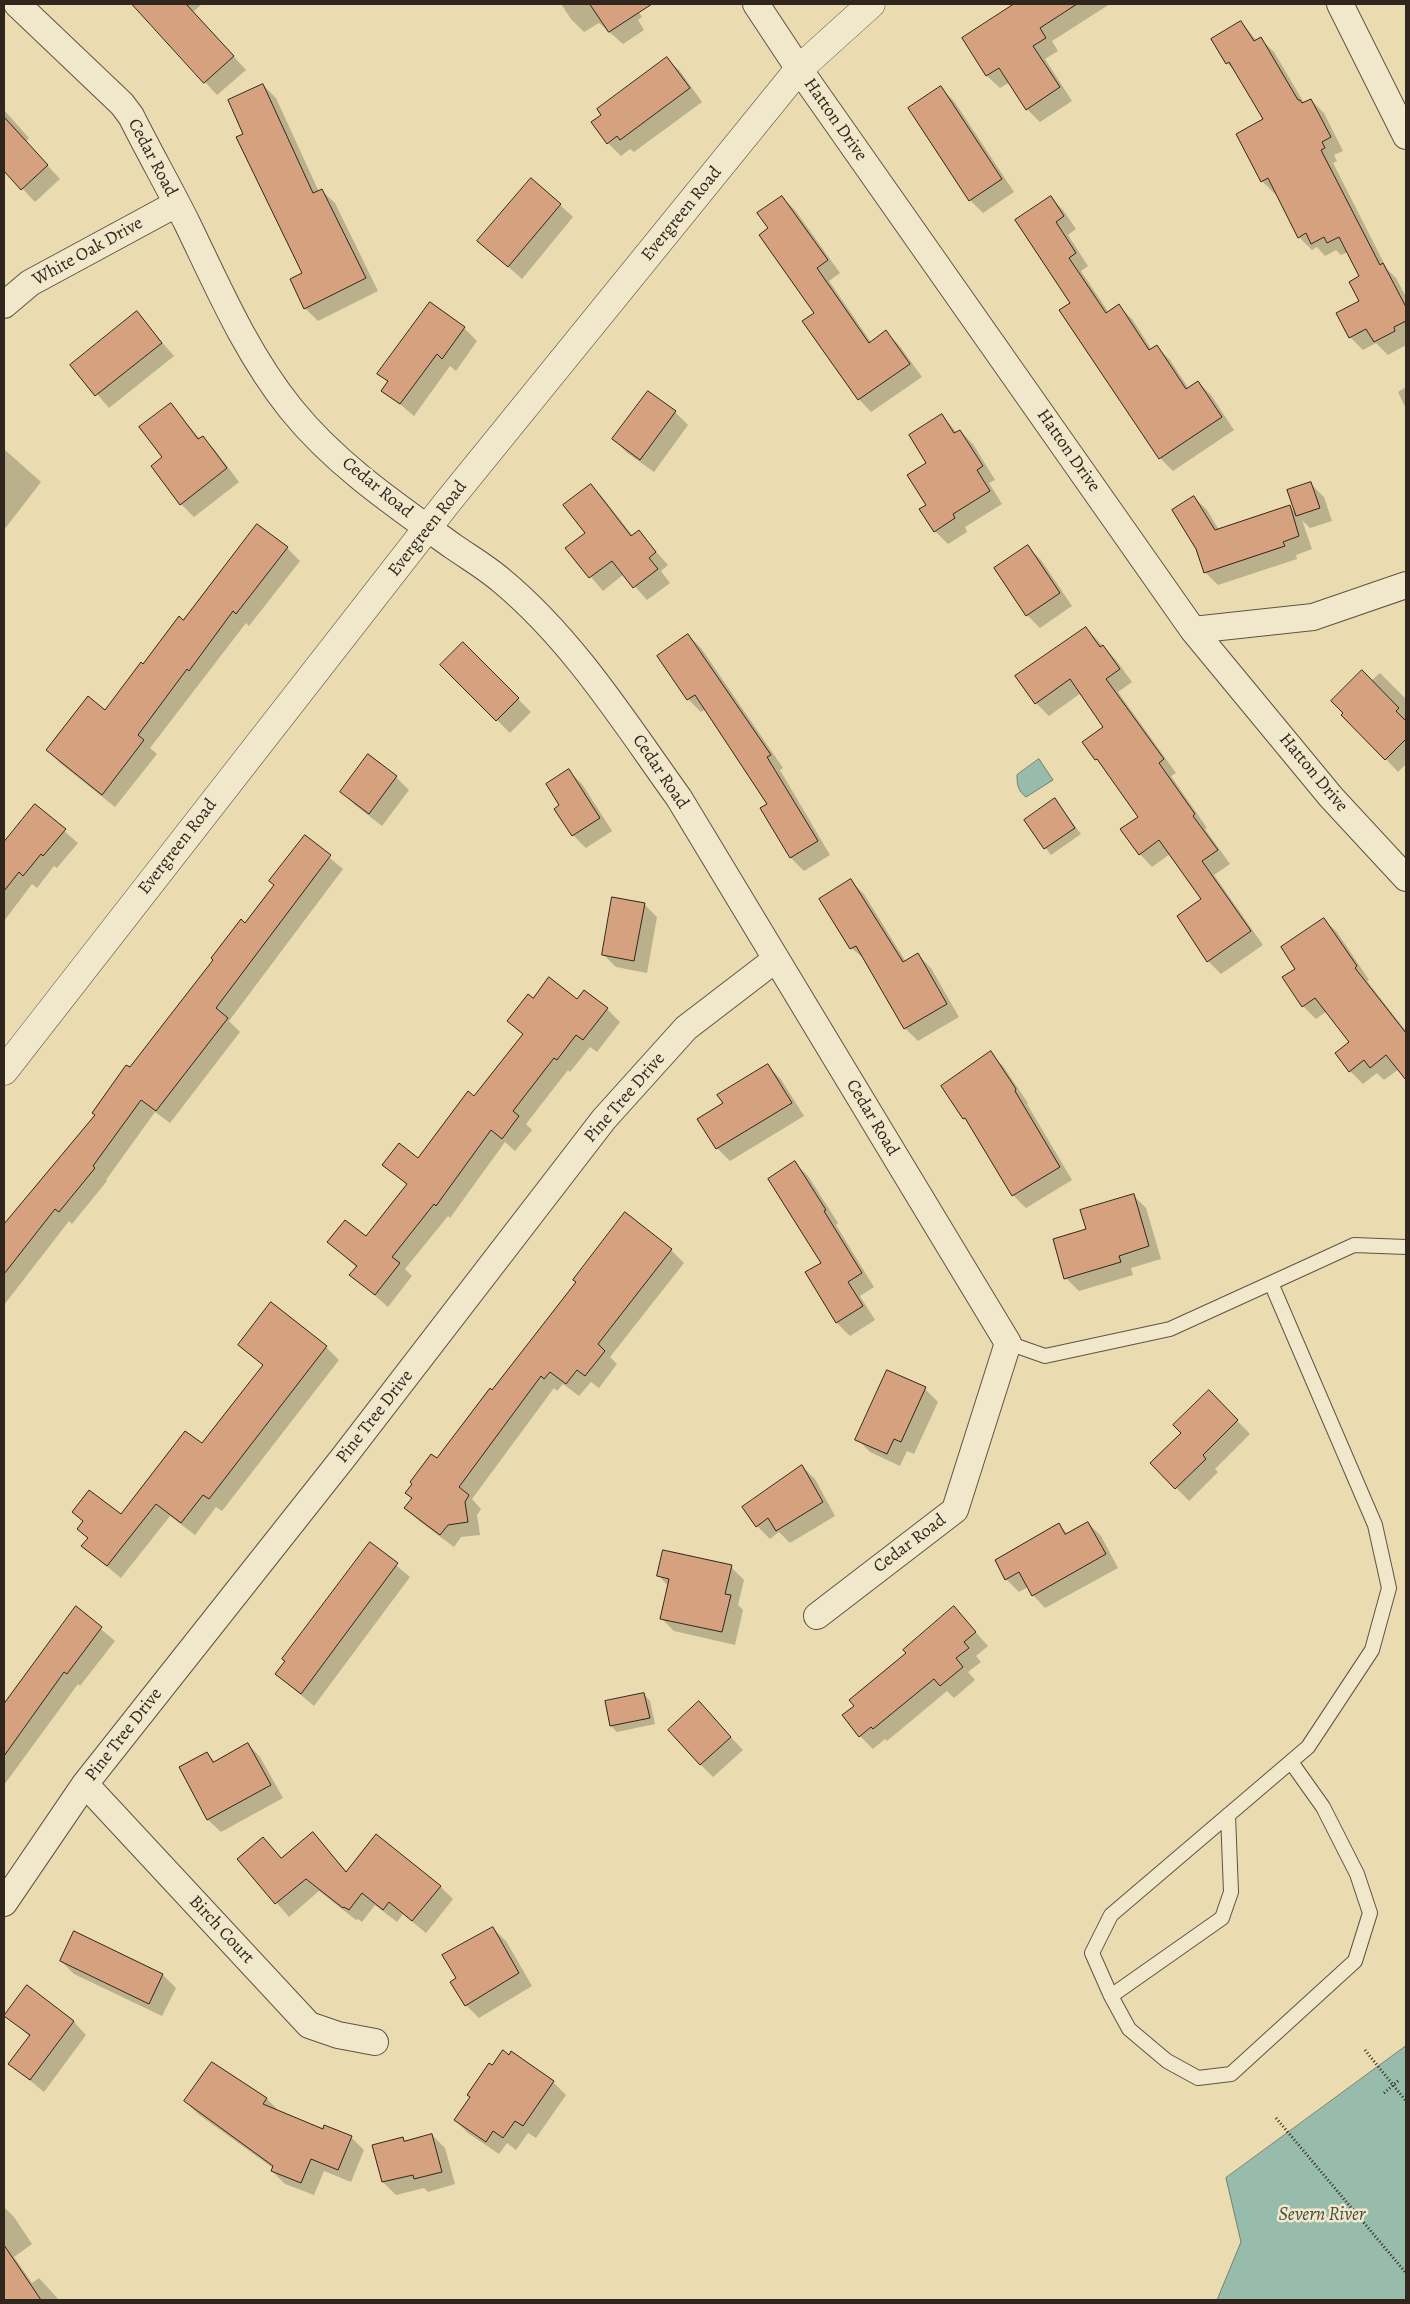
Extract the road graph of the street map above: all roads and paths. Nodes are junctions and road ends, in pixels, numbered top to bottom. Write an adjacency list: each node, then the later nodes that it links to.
1 (17, 4): 7 (street, Cedar Road)
2 (756, 4): 5 (street, Hatton Drive)
3 (871, 4): 5 (street, Evergreen Road)
4 (1340, 4): 6 (street)
5 (799, 69): 9 (street, Evergreen Road); 11 (street, Hatton Drive)
6 (1406, 136)
7 (176, 204): 8 (street, White Oak Drive); 9 (street, Cedar Road)
8 (4, 304)
9 (428, 528): 13 (street, Cedar Road); 14 (street, Evergreen Road)
10 (1406, 585): 11 (street)
11 (1193, 630): 12 (street, Hatton Drive)
12 (1406, 878)
13 (776, 959): 17 (street, Cedar Road); 20 (street, Pine Tree Drive)
14 (4, 1071)
15 (1406, 1247): 16 (lane)
16 (1271, 1282): 17 (lane); 19 (lane)
17 (1008, 1343): 18 (street, Cedar Road)
18 (818, 1616)
19 (1291, 1762): 21 (lane); 23 (lane)
20 (85, 1784): 22 (street, Pine Tree Drive); 24 (street, Birch Court)
21 (1228, 1815): 23 (lane); 23 (lane)
22 (4, 1903)
23 (1111, 1996)
24 (375, 2042)
25 (1365, 2050): 28 (path)
26 (1399, 2080): 27 (path)
27 (1384, 2093)
28 (1406, 2101)
29 (1276, 2118): 30 (path)
30 (1406, 2273)

